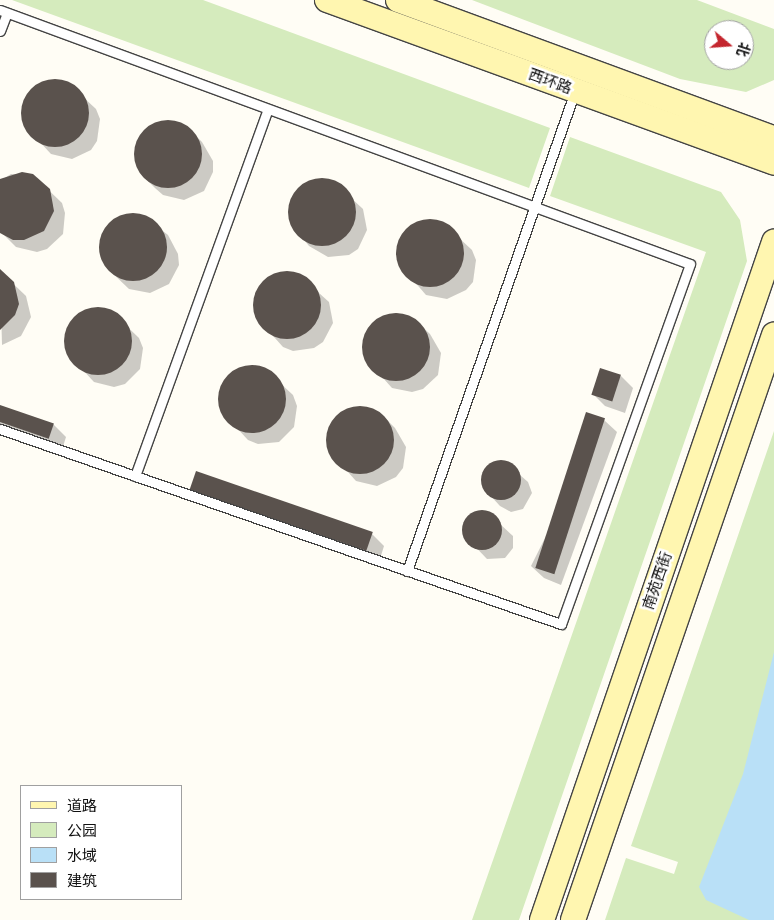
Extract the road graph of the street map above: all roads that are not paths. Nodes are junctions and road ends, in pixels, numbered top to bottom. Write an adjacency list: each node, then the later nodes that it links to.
1 (327, 0): 5 (main road, 西环路)
2 (398, 0): 7 (main road, 西环路)
3 (3, 12): 4 (lane); 6 (lane)
4 (0, 31)
5 (576, 91): 8 (main road, 西环路); 9 (lane)
6 (268, 109): 9 (lane); 13 (lane)
7 (774, 138)
8 (774, 163)
9 (535, 206): 14 (lane); 14 (lane)
10 (774, 242): 15 (main road, 南苑西街)
11 (774, 335): 16 (main road, 南苑西街)
12 (0, 430): 13 (lane)
13 (135, 476): 14 (lane)
14 (407, 571)
15 (542, 920)
16 (574, 920)

